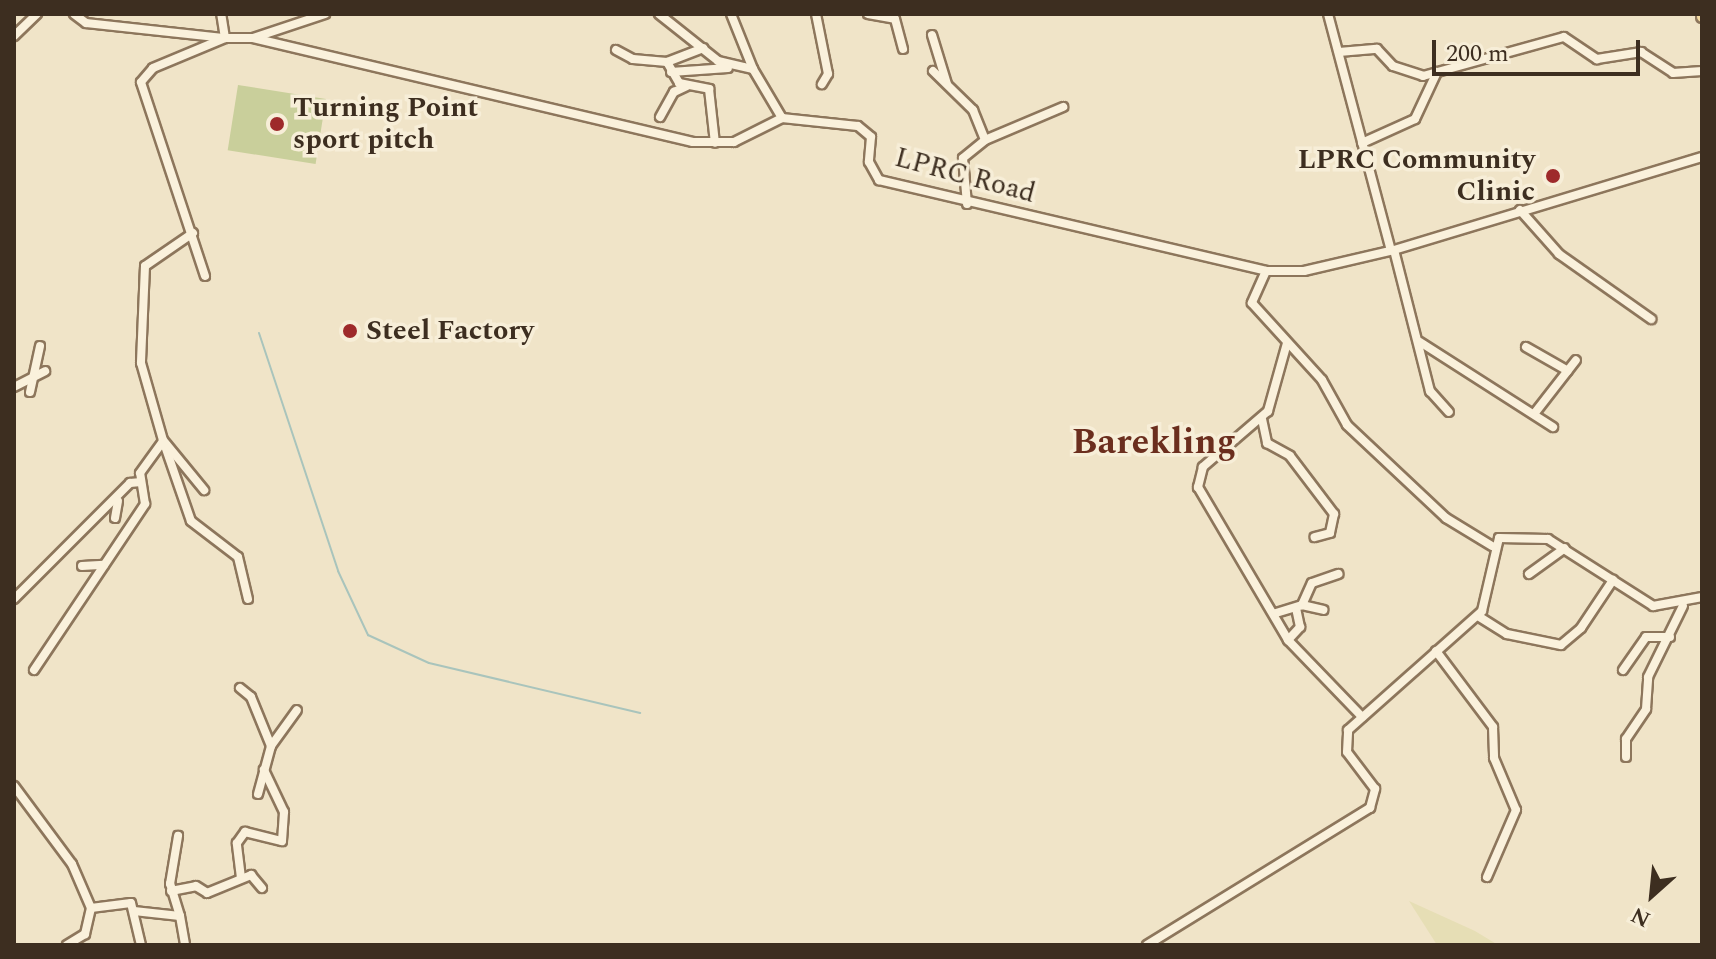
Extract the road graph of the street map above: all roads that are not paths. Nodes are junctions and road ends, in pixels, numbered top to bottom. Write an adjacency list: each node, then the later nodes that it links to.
1 (37, 14): 11 (street)
2 (74, 14): 12 (street)
3 (221, 14): 12 (street)
4 (325, 14): 13 (street)
5 (659, 14): 14 (street)
6 (731, 14): 19 (street)
7 (816, 14): 24 (street)
8 (868, 14): 15 (street)
9 (1328, 14): 17 (street)
10 (932, 35): 25 (street)
11 (14, 36)
12 (225, 38): 13 (street); 36 (street)
13 (253, 38): 31 (street)
14 (703, 48): 18 (street); 19 (street)
15 (903, 49)
16 (616, 50): 18 (street)
17 (1339, 52): 23 (street); 32 (street)
18 (667, 62): 22 (street)
19 (750, 69): 22 (street); 29 (street)
20 (933, 71): 25 (street)
21 (1702, 71): 23 (street)
22 (671, 72): 26 (street)
23 (1437, 72): 32 (street)
24 (822, 84)
25 (947, 84): 30 (street)
26 (687, 86): 28 (street); 31 (street)
27 (1063, 107): 30 (street)
28 (660, 117)
29 (782, 118): 31 (street); 34 (street, LPRC Road)
30 (985, 140): 34 (street)
31 (715, 143)
32 (1362, 143): 37 (street)
33 (1702, 157): 35 (street, LPRC Road)
34 (967, 204): 38 (street, LPRC Road)
35 (1520, 210): 37 (street, LPRC Road); 40 (street)
36 (193, 233): 39 (street); 55 (street)
37 (1392, 250): 38 (street, LPRC Road); 41 (street)
38 (1266, 271): 42 (street)
39 (205, 276)
40 (1651, 319)
41 (1420, 342): 51 (street); 52 (street)
42 (1287, 343): 53 (street); 61 (street)
43 (40, 346): 48 (street)
44 (1526, 347): 47 (street)
45 (1576, 360): 47 (street)
46 (45, 371): 48 (street)
47 (1568, 371): 52 (street)
48 (34, 376): 49 (street); 50 (street)
49 (14, 387)
50 (30, 392)
51 (1449, 412)
52 (1534, 414): 54 (street)
53 (1262, 419): 60 (street); 74 (street)
54 (1553, 427)
55 (163, 440): 56 (street); 57 (street); 69 (street)
56 (141, 482): 58 (street); 63 (street)
57 (204, 490)
58 (118, 500): 59 (street); 68 (street)
59 (115, 518)
60 (1315, 537)
61 (1492, 546): 62 (street); 75 (street)
62 (1565, 548): 66 (street); 67 (street)
63 (104, 565): 64 (street); 79 (street)
64 (82, 566)
65 (1338, 574): 72 (street)
66 (1529, 574)
67 (1613, 580): 71 (street); 75 (street)
68 (14, 599)
69 (248, 599)
70 (1701, 601): 71 (street)
71 (1683, 606): 76 (street)
72 (1299, 607): 73 (street); 74 (street); 77 (street)
73 (1323, 610)
74 (1276, 613): 77 (street)
75 (1478, 616): 78 (street)
76 (1670, 637): 80 (street); 85 (street)
77 (1288, 640): 83 (street)
78 (1436, 651): 83 (street); 90 (street)
79 (34, 670)
80 (1623, 670)
81 (240, 688): 84 (street)
82 (297, 710): 84 (street)
83 (1362, 717): 100 (street)
84 (271, 746): 86 (street)
85 (1626, 757)
86 (264, 770): 88 (street); 91 (street)
87 (14, 786): 94 (street)
88 (258, 794)
89 (178, 836): 93 (street)
90 (1487, 877)
91 (241, 878): 92 (street); 93 (street)
92 (262, 888)
93 (171, 891): 96 (street)
94 (91, 908): 95 (street); 97 (street)
95 (134, 911): 96 (street); 98 (street)
96 (180, 916): 99 (street)
97 (67, 945)
98 (141, 945)
99 (185, 945)
100 (1147, 945)

